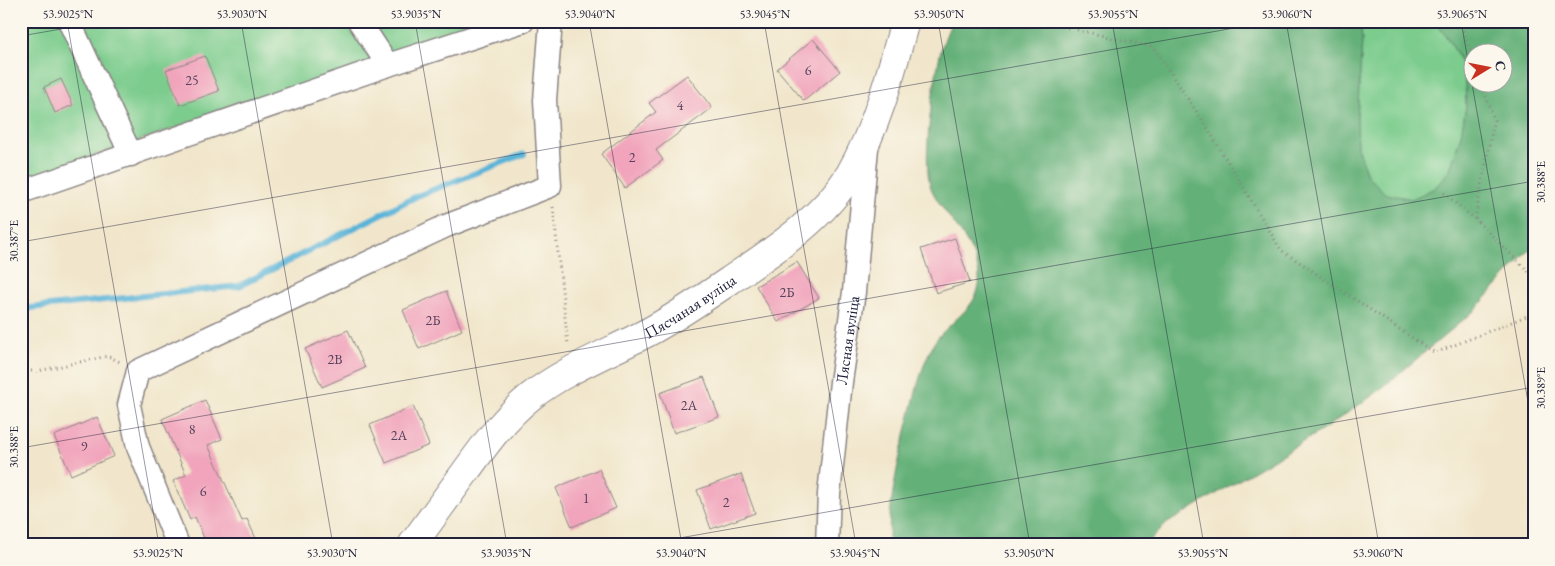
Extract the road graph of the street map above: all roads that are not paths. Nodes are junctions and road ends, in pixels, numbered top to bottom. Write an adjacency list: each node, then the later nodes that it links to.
1 (70, 21): 8 (street)
2 (359, 21): 6 (street)
3 (523, 21): 6 (street)
4 (551, 21): 10 (street)
5 (905, 21): 7 (street, Пясчаная вуліца)
6 (388, 65): 8 (street)
7 (868, 135): 11 (street, Пясчаная вуліца); 12 (street, Лясная вуліца)
8 (131, 155): 9 (street)
9 (21, 192)
10 (178, 545)
11 (412, 545)
12 (827, 545)

